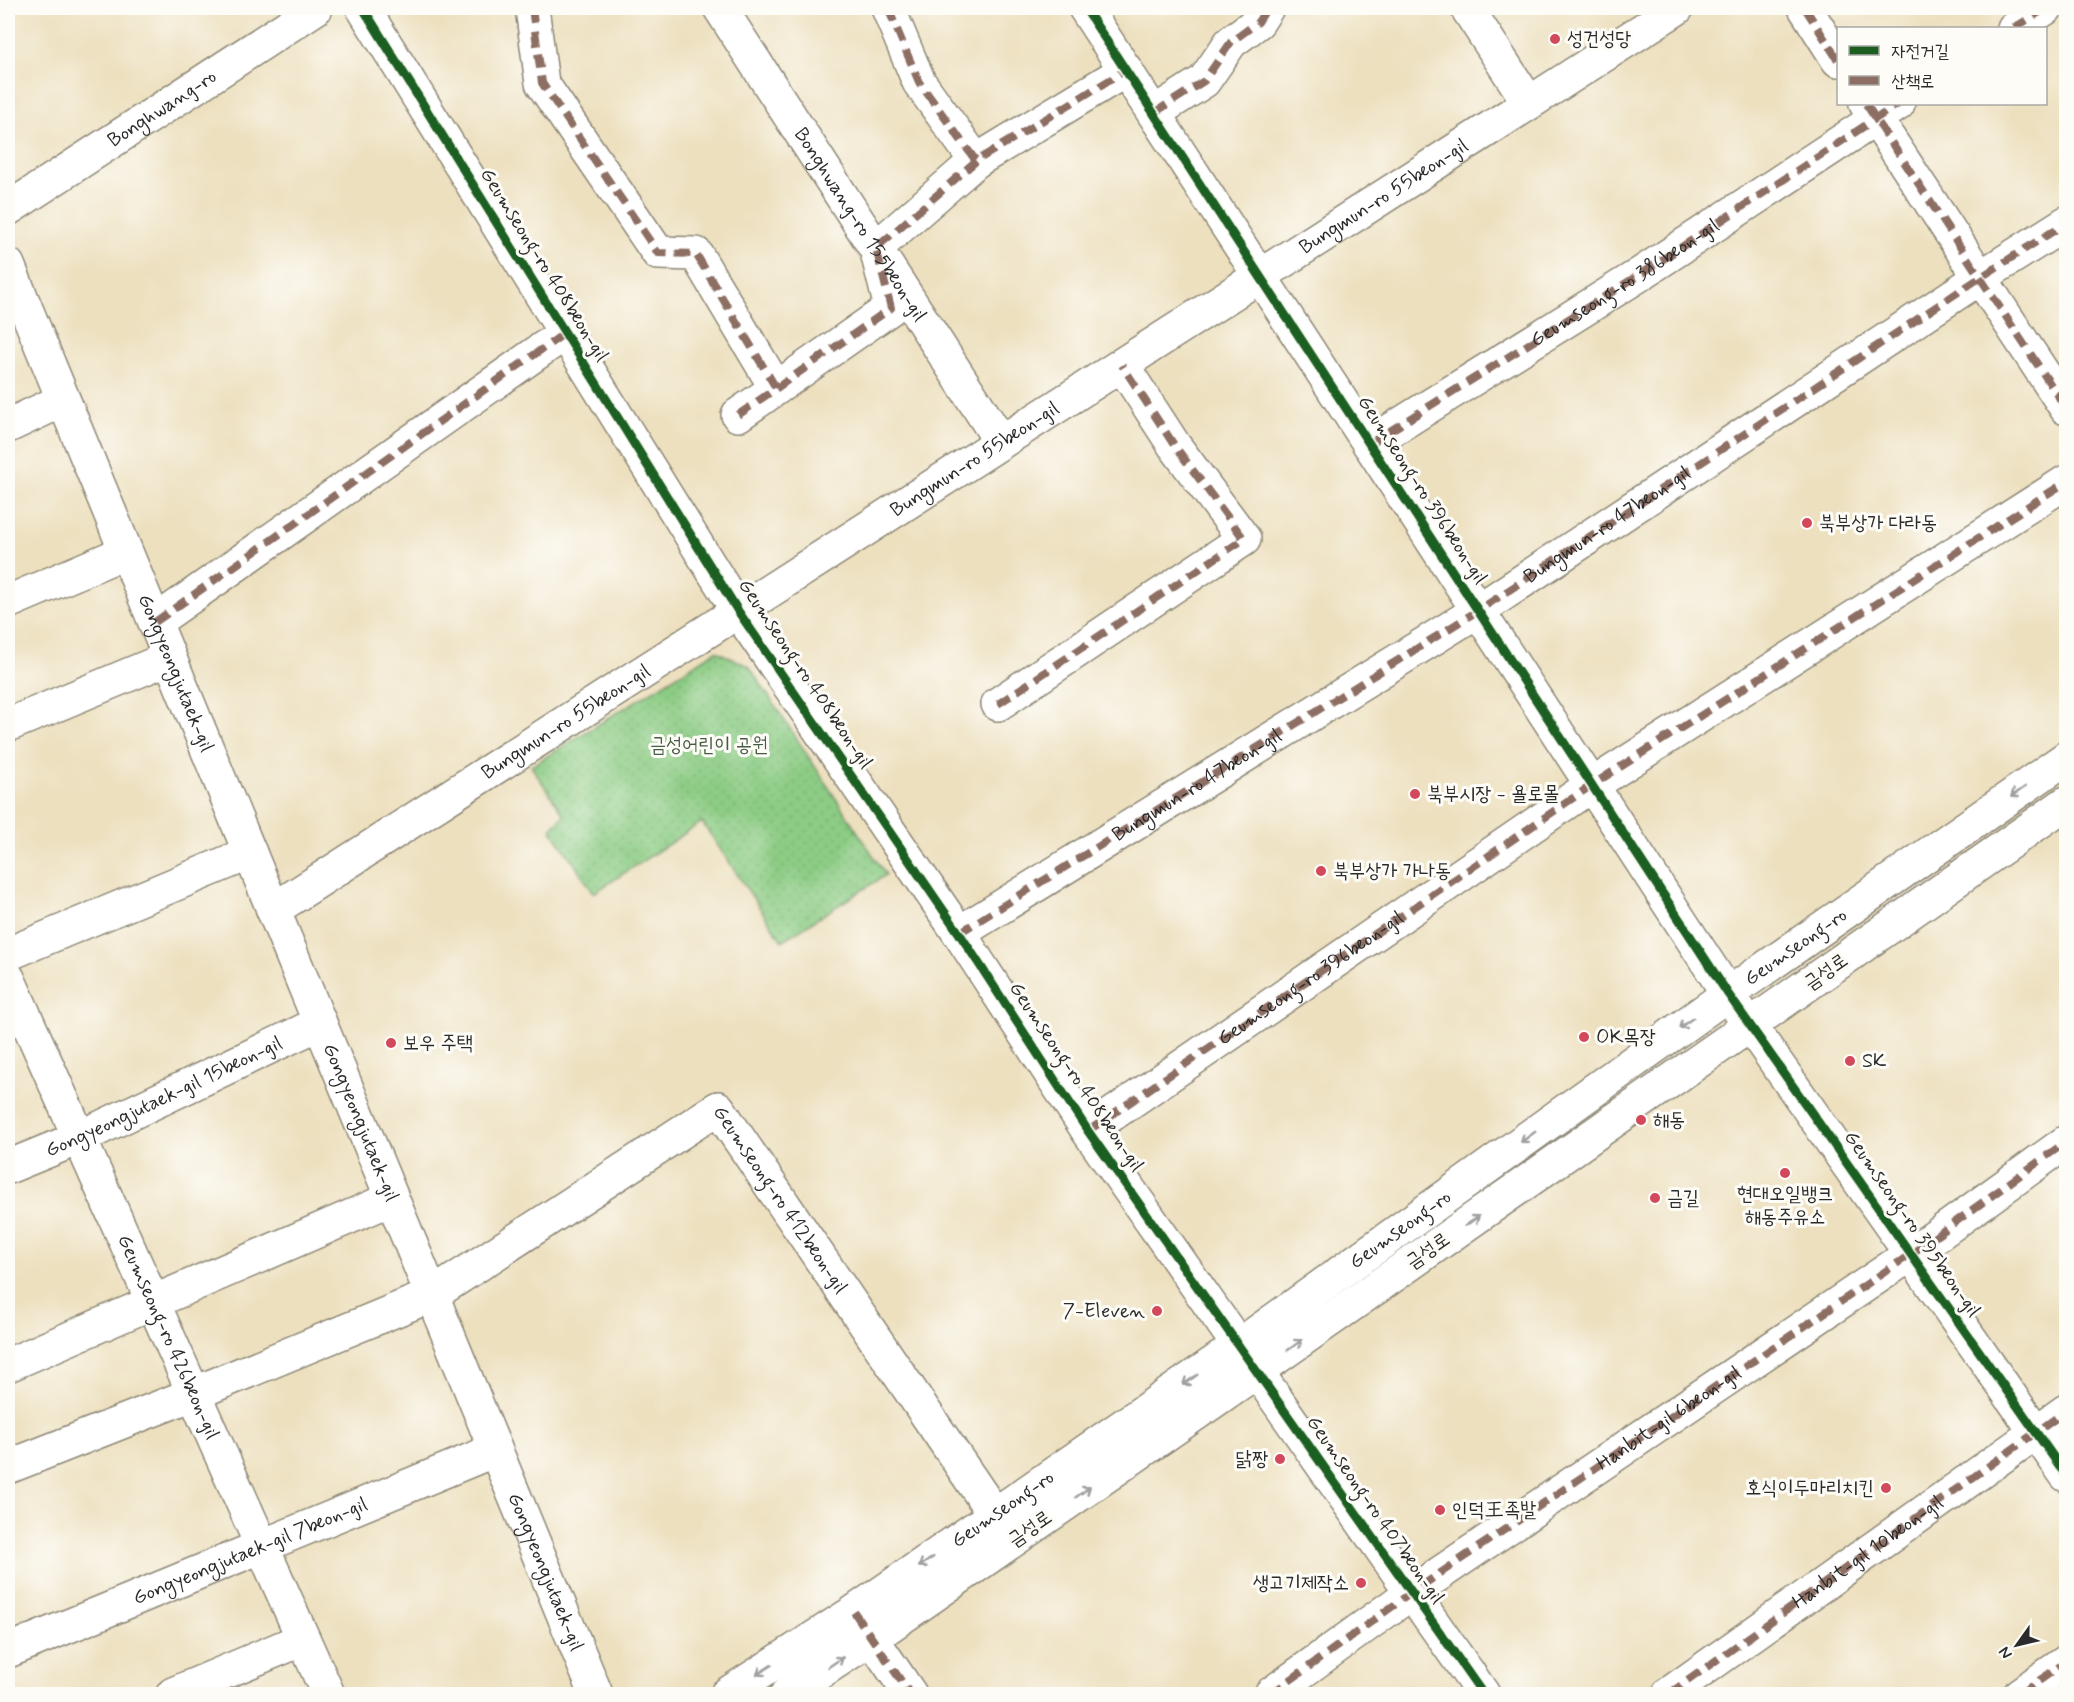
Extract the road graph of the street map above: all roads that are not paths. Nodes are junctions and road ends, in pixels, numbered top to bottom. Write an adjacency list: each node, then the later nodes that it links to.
1 (316, 8): 19 (street, Bonghwang-ro)
2 (363, 8): 25 (street, Geumseong-ro 408beon-gil)
3 (532, 8): 27 (street)
4 (720, 8): 21 (street, Bonghwang-ro 155beon-gil)
5 (888, 8): 18 (street)
6 (1085, 8): 14 (street, Geumseong-ro 396beon-gil)
7 (1267, 8): 17 (street)
8 (1467, 8): 15 (street)
9 (1677, 8): 15 (street, Bungmun-ro 55beon-gil)
10 (1805, 8): 13 (street)
11 (2046, 8): 12 (street)
12 (2016, 27)
13 (1837, 57)
14 (1126, 70): 17 (street, Geumseong-ro 396beon-gil); 18 (street)
15 (1529, 103): 23 (street, Bungmun-ro 55beon-gil)
16 (1880, 108): 24 (street, Geumseong-ro 386beon-gil); 33 (street, Geumseong-ro 386beon-gil)
17 (1154, 113): 23 (street, Geumseong-ro 396beon-gil)
18 (976, 160): 21 (street)
19 (8, 209)
20 (2067, 223): 24 (street, Bungmun-ro 47beon-gil)
21 (876, 248): 27 (street); 32 (street, Bonghwang-ro 155beon-gil)
22 (8, 265): 28 (street, Gongyeongjutaek-gil)
23 (1260, 275): 26 (street, Bungmun-ro 55beon-gil); 33 (street, Geumseong-ro 396beon-gil)
24 (1981, 278): 29 (street, Geumseong-ro 386beon-gil); 37 (street, Bungmun-ro 47beon-gil)
25 (565, 333): 38 (street, Geumseong-ro 408beon-gil); 39 (street)
26 (1122, 365): 32 (street, Bungmun-ro 55beon-gil); 41 (street)
27 (776, 388): 30 (street)
28 (63, 400): 31 (street); 35 (street, Gongyeongjutaek-gil)
29 (2067, 408)
30 (738, 415)
31 (8, 426)
32 (1000, 442): 38 (street, Bungmun-ro 55beon-gil)
33 (1369, 444): 37 (street, Geumseong-ro 396beon-gil)
34 (2067, 482): 44 (street)
35 (125, 552): 36 (street); 39 (street, Gongyeongjutaek-gil)
36 (8, 602)
37 (1479, 610): 44 (street, Geumseong-ro 396beon-gil); 48 (street, Bungmun-ro 47beon-gil)
38 (738, 611): 47 (street, Bungmun-ro 55beon-gil); 48 (street, Geumseong-ro 408beon-gil)
39 (154, 622): 40 (street, Gongyeongjutaek-gil)
40 (169, 658): 42 (street); 46 (street, Gongyeongjutaek-gil)
41 (998, 704)
42 (8, 725)
43 (2067, 758): 51 (street, Geumseong-ro, one-way to 51)
44 (1592, 785): 51 (street, Geumseong-ro 396beon-gil); 54 (street, Geumseong-ro 396beon-gil)
45 (2067, 803): 53 (street, 금성로)
46 (250, 853): 47 (street, Gongyeongjutaek-gil); 49 (street)
47 (273, 910): 52 (street, Gongyeongjutaek-gil)
48 (959, 933): 54 (street, Geumseong-ro 408beon-gil)
49 (8, 954)
50 (8, 978): 55 (street, Geumseong-ro 426beon-gil)
51 (1728, 994): 53 (street, Geumseong-ro 395beon-gil); 62 (street, Geumseong-ro, one-way to 62)
52 (320, 1023): 55 (street, Gongyeongjutaek-gil 15beon-gil); 58 (street, Gongyeongjutaek-gil)
53 (1750, 1025): 59 (street, Geumseong-ro 395beon-gil); 62 (street, 금성로, one-way to 53)
54 (1088, 1131): 62 (street, Geumseong-ro 408beon-gil)
55 (79, 1138): 57 (street, Gongyeongjutaek-gil 15beon-gil); 61 (street, Geumseong-ro 426beon-gil)
56 (2067, 1142): 59 (street, Hanbit-gil 6beon-gil)
57 (8, 1167)
58 (391, 1199): 60 (street, Gongyeongjutaek-gil); 61 (street)
59 (1911, 1254): 66 (street, Geumseong-ro 395beon-gil); 72 (street, Hanbit-gil 6beon-gil)
60 (432, 1296): 64 (street); 67 (street, Gongyeongjutaek-gil); 70 (street, Geumseong-ro 412beon-gil)
61 (153, 1303): 63 (street); 64 (street, Geumseong-ro 426beon-gil)
62 (1247, 1359): 70 (street, Geumseong-ro, one-way to 70); 72 (street, Geumseong-ro 407beon-gil); 74 (street, 금성로, one-way to 62)
63 (8, 1365)
64 (193, 1394): 68 (street); 71 (street, Geumseong-ro 426beon-gil)
65 (2067, 1411): 66 (street, Hanbit-gil 10beon-gil)
66 (2036, 1432): 69 (street, Geumseong-ro 395beon-gil); 86 (street, Hanbit-gil 10beon-gil)
67 (495, 1450): 71 (street, Gongyeongjutaek-gil 7beon-gil); 80 (street, Gongyeongjutaek-gil)
68 (8, 1467)
69 (2067, 1475)
70 (995, 1515): 73 (street, Geumseong-ro, one-way to 73)
71 (261, 1546): 75 (street, Geumseong-ro 426beon-gil); 76 (street, Gongyeongjutaek-gil 7beon-gil)
72 (1411, 1593): 84 (street, Hanbit-gil 6beon-gil); 85 (street, Geumseong-ro 407beon-gil)
73 (854, 1612): 74 (street); 81 (street, Geumseong-ro, one-way to 81)
74 (872, 1638): 82 (street, 금성로, one-way to 74); 83 (street)
75 (303, 1639): 78 (street); 79 (street, Geumseong-ro 426beon-gil)
76 (8, 1651)
77 (2067, 1662): 87 (street)
78 (173, 1695)
79 (328, 1695)
80 (596, 1695)
81 (727, 1695)
82 (787, 1695)
83 (910, 1695)
84 (1271, 1695)
85 (1482, 1695)
86 (1669, 1695)
87 (2020, 1695)

